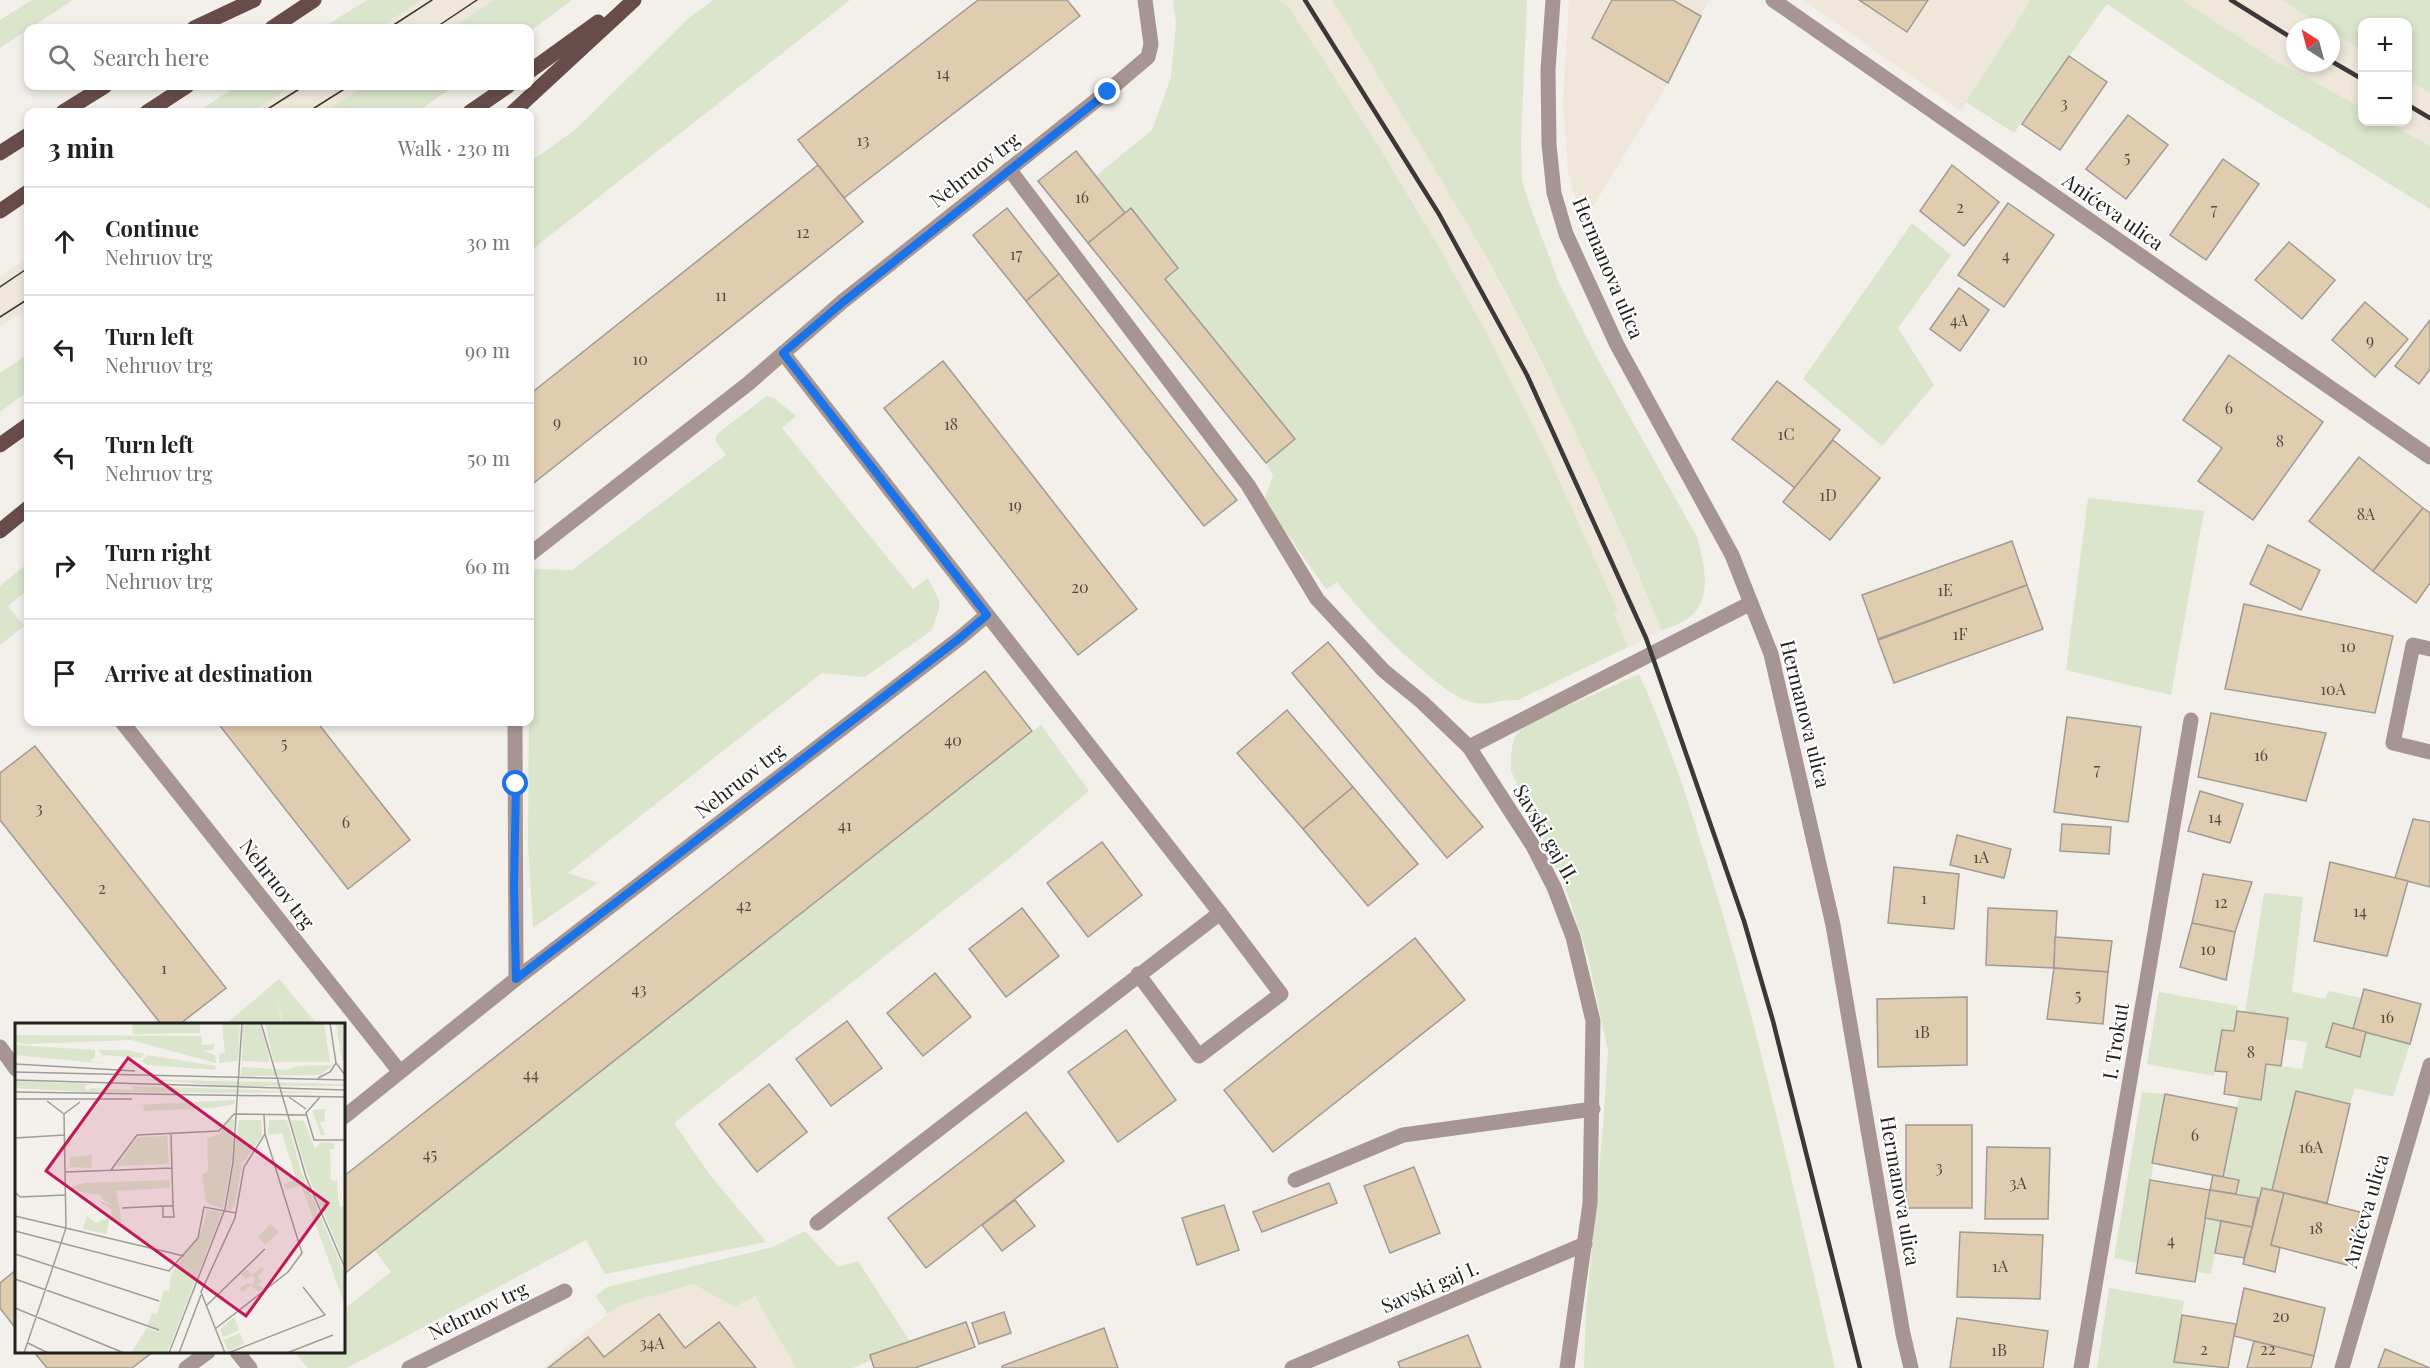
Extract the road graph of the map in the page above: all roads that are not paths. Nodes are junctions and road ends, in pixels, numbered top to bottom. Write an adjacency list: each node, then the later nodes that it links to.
1 (254, 0): 7 (main road)
2 (314, 0): 8 (main road)
3 (631, 0): 9 (main road); 16 (main road)
4 (1145, 0): 19 (street, Nehruov trg)
5 (1553, 0): 29 (street, Hermanova ulica)
6 (1773, 0): 25 (street, Anićeva ulica)
7 (203, 24)
8 (278, 24)
9 (534, 67)
10 (99, 90): 13 (main road)
11 (181, 90): 14 (main road)
12 (502, 90): 15 (main road)
13 (69, 108)
14 (153, 108)
15 (476, 108)
16 (517, 108)
17 (24, 138): 18 (main road)
18 (0, 153)
19 (1009, 169): 22 (street, Nehruov trg); 35 (street, Savski gaj II.)
20 (24, 195): 21 (main road)
21 (0, 211)
22 (783, 353): 28 (street, Nehruov trg); 30 (street)
23 (24, 428): 24 (main road)
24 (0, 445)
25 (2430, 457)
26 (24, 511): 27 (main road)
27 (0, 531)
28 (534, 551)
29 (1751, 603): 35 (street); 57 (street, Hermanova ulica)
30 (987, 615): 37 (street); 39 (street, Nehruov trg)
31 (2430, 649): 36 (street)
32 (2191, 720): 58 (street, I. Trokut)
33 (125, 726): 43 (street, Nehruov trg)
34 (515, 726): 39 (street)
35 (1468, 747): 44 (street, Savski gaj II.)
36 (2430, 752)
37 (1220, 913): 38 (street); 38 (street)
38 (1138, 975): 47 (street)
39 (516, 979): 43 (street, Nehruov trg)
40 (0, 1047): 42 (street)
41 (2430, 1065): 59 (street, Anićeva ulica)
42 (15, 1068)
43 (400, 1072): 45 (street, Nehruov trg)
44 (1593, 1109): 46 (street); 48 (street, Savski gaj II.)
45 (345, 1116)
46 (1295, 1180)
47 (817, 1223)
48 (1585, 1245): 55 (street, Savski gaj I.); 56 (street, Savski gaj II.)
49 (565, 1291): 54 (street, Nehruov trg)
50 (207, 1353): 52 (street)
51 (238, 1353): 53 (street)
52 (186, 1368)
53 (250, 1368)
54 (409, 1368)
55 (1292, 1368)
56 (1567, 1368)
57 (1911, 1368)
58 (2081, 1368)
59 (2342, 1368)

